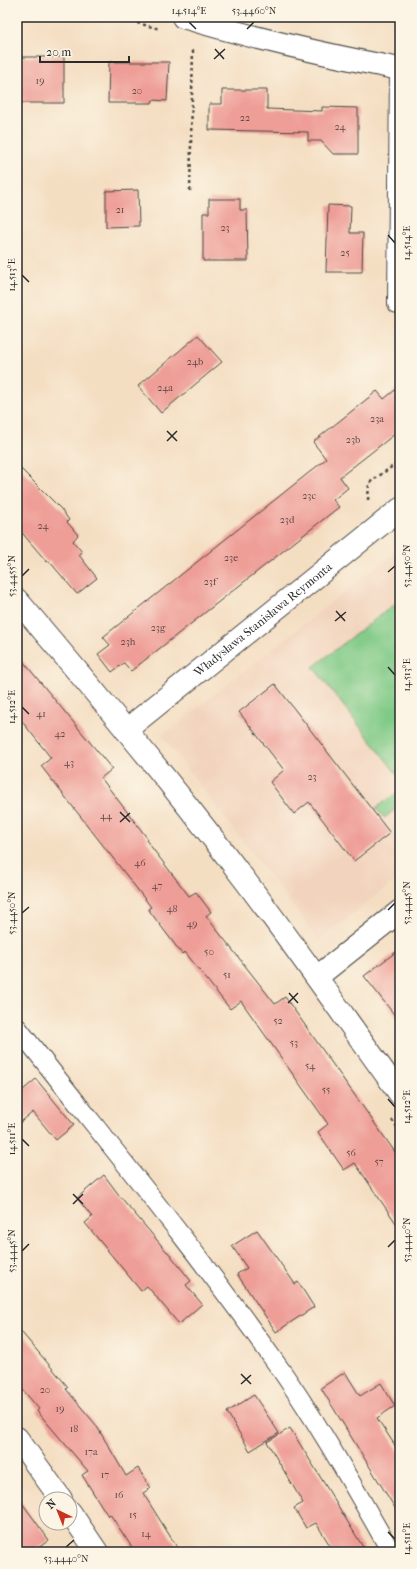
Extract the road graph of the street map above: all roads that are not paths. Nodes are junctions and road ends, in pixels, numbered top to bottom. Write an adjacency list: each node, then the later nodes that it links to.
1 (183, 17): 2 (street)
2 (399, 69): 3 (lane)
3 (397, 304)
4 (400, 509): 6 (street, Władysława Stanisława Reymonta)
5 (17, 600): 6 (street)
6 (126, 730): 8 (street)
7 (400, 911): 8 (street)
8 (316, 977): 10 (street)
9 (17, 1027): 15 (lane)
10 (400, 1094)
11 (17, 1438): 12 (street)
12 (55, 1491)
13 (78, 1524): 14 (street)
14 (97, 1552)
15 (391, 1552)

